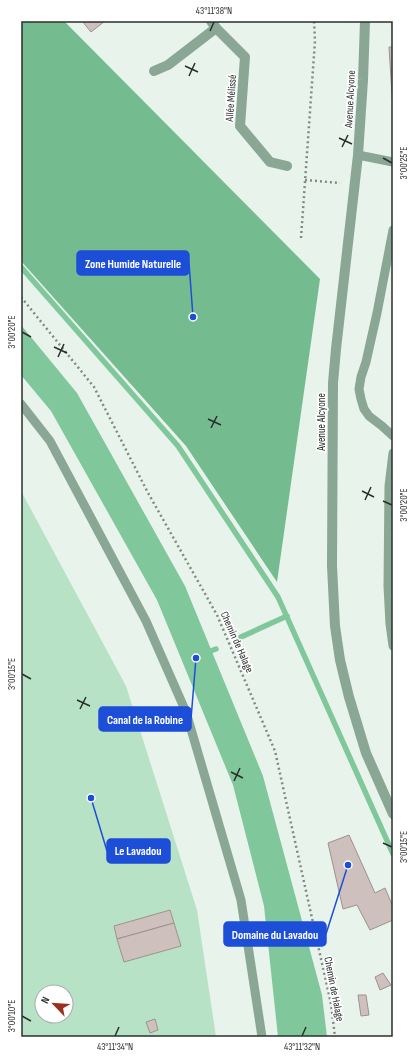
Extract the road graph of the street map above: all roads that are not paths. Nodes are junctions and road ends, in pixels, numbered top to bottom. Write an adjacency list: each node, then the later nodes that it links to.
1 (365, 21): 4 (street, Avenue Alcyone)
2 (213, 24): 3 (street); 6 (street, Allée Mélissé)
3 (154, 71)
4 (358, 155): 5 (lane); 12 (street, Avenue Alcyone)
5 (393, 162)
6 (287, 166)
7 (393, 230): 9 (lane)
8 (21, 404): 13 (lane)
9 (393, 436)
10 (393, 453): 11 (lane)
11 (393, 646)
12 (393, 814)
13 (262, 1037)

